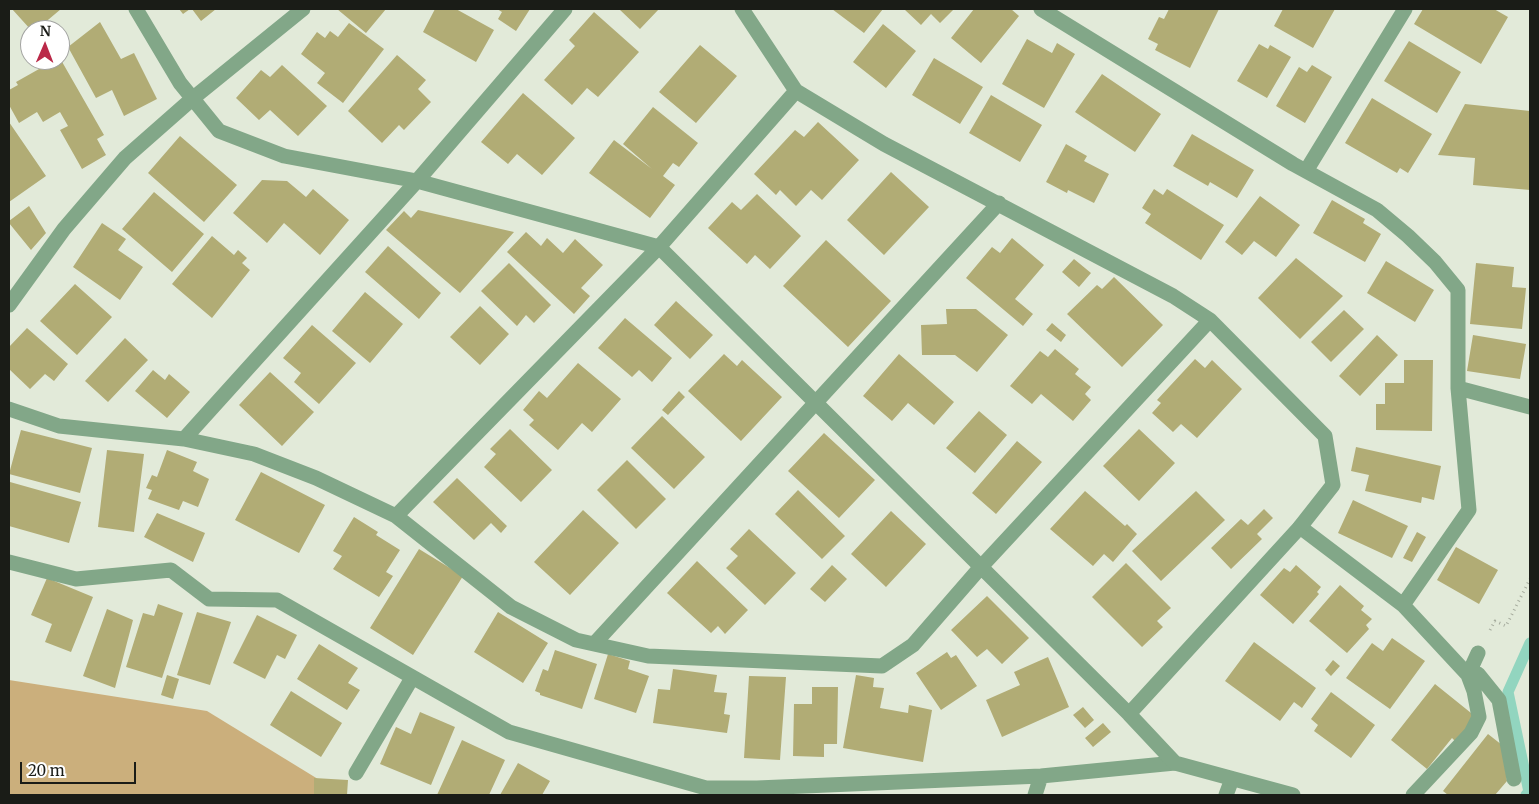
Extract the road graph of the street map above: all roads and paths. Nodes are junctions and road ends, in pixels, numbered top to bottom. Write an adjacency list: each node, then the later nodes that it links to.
1 (136, 9): 8 (street)
2 (303, 9): 8 (street)
3 (565, 9): 10 (street)
4 (742, 9): 7 (street)
5 (1042, 9): 9 (street)
6 (1405, 9): 9 (street)
7 (796, 91): 11 (street); 12 (street)
8 (192, 99): 10 (street); 13 (street)
9 (1306, 170): 15 (street)
10 (417, 181): 12 (street); 19 (street)
11 (998, 203): 14 (street); 16 (street)
12 (659, 246): 16 (street); 20 (street)
13 (9, 306)
14 (1210, 320): 21 (street); 23 (street)
15 (1458, 388): 17 (street); 25 (street)
16 (814, 402): 23 (street); 26 (street)
17 (1530, 407)
18 (9, 409): 19 (street)
19 (184, 439): 20 (street)
20 (396, 516): 26 (street)
21 (1300, 527): 25 (street); 30 (street)
22 (9, 562): 29 (street)
23 (980, 568): 26 (street); 30 (street)
24 (1530, 579): 27 (path)
25 (1403, 605): 28 (street)
26 (594, 644)
27 (1478, 653): 28 (street)
28 (1468, 675): 35 (street); 39 (street)
29 (412, 678): 32 (street); 33 (street)
30 (1129, 714): 31 (street)
31 (1175, 763): 33 (street); 34 (street)
32 (356, 773)
33 (1041, 776): 36 (street)
34 (1232, 779): 37 (street); 38 (street)
35 (1514, 779)
36 (1035, 795)
37 (1226, 795)
38 (1293, 795)
39 (1412, 795)

